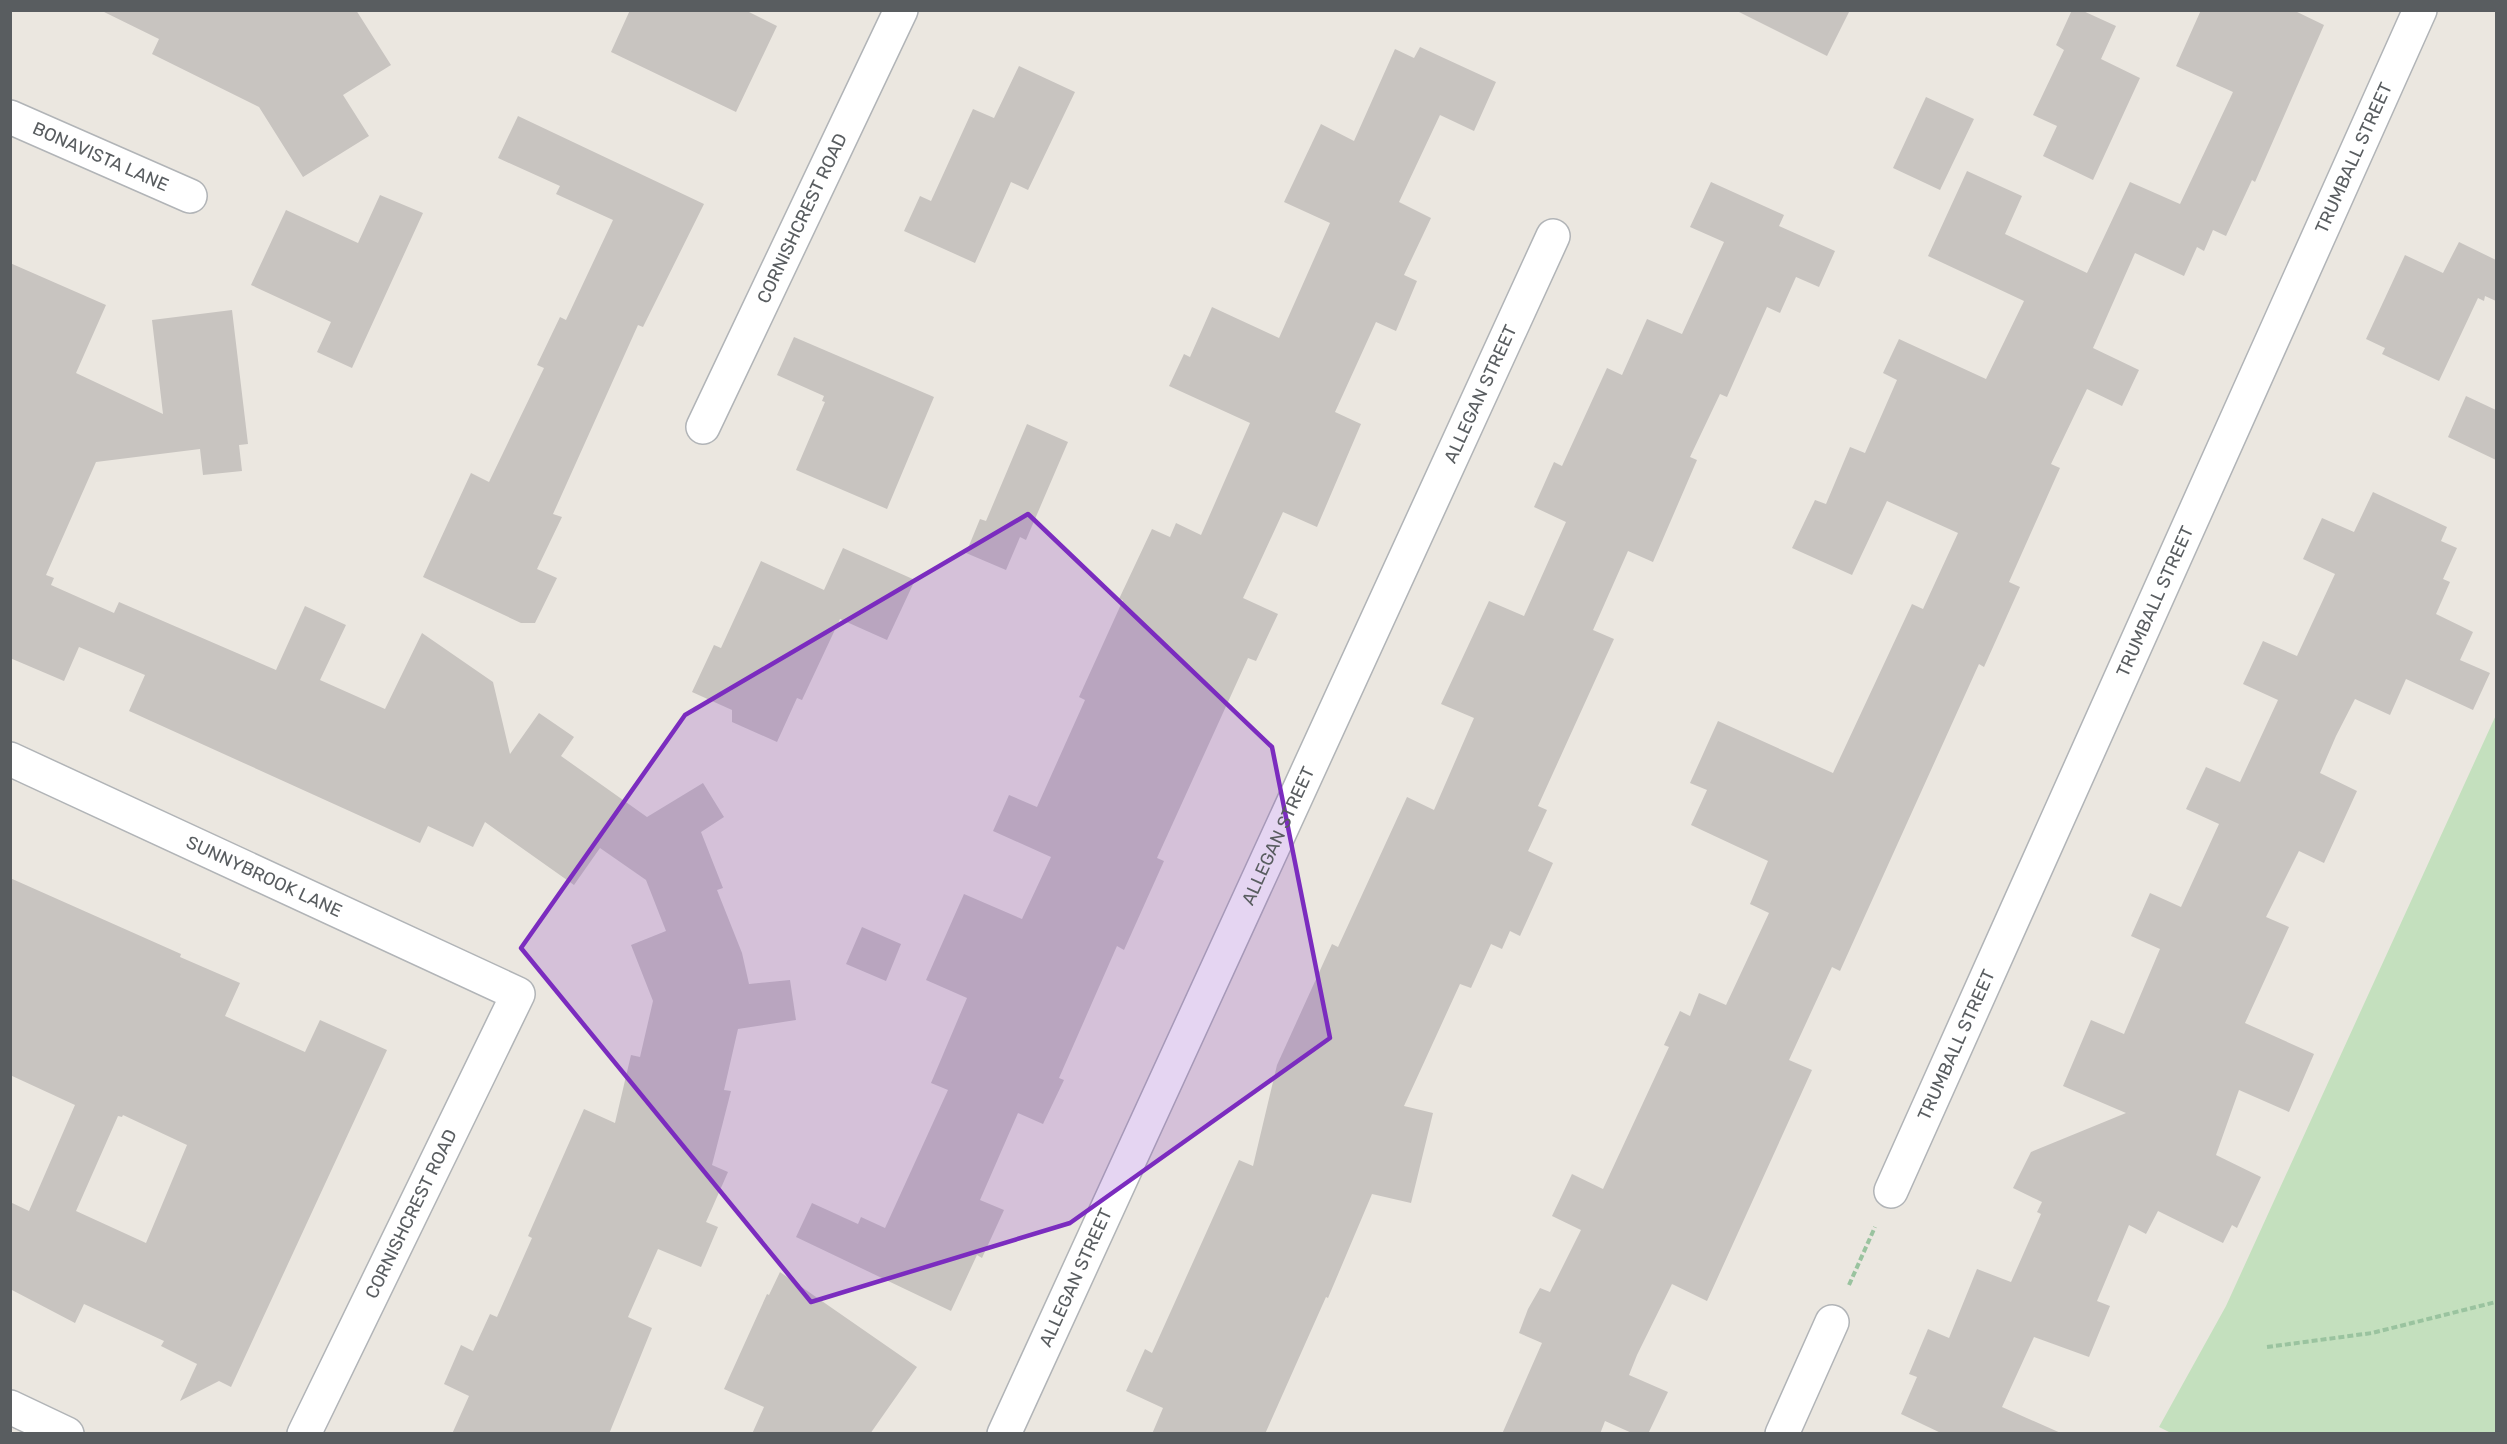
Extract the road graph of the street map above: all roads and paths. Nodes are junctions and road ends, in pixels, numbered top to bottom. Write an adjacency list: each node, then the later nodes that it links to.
1 (901, 10): 6 (street, CORNISHCREST ROAD)
2 (2420, 10): 9 (street, TRUMBALL STREET)
3 (10, 117): 4 (street, BONAVISTA LANE)
4 (190, 196)
5 (1552, 236): 16 (street, ALLEGAN STREET)
6 (703, 427)
7 (10, 759): 8 (street, SUNNYBROOK LANE)
8 (518, 993): 15 (street, CORNISHCREST ROAD)
9 (1891, 1191): 11 (path)
10 (2496, 1302): 12 (path)
11 (1832, 1322): 17 (street)
12 (2267, 1347)
13 (10, 1407): 14 (street)
14 (67, 1434)
15 (304, 1434)
16 (1004, 1434)
17 (1782, 1434)

